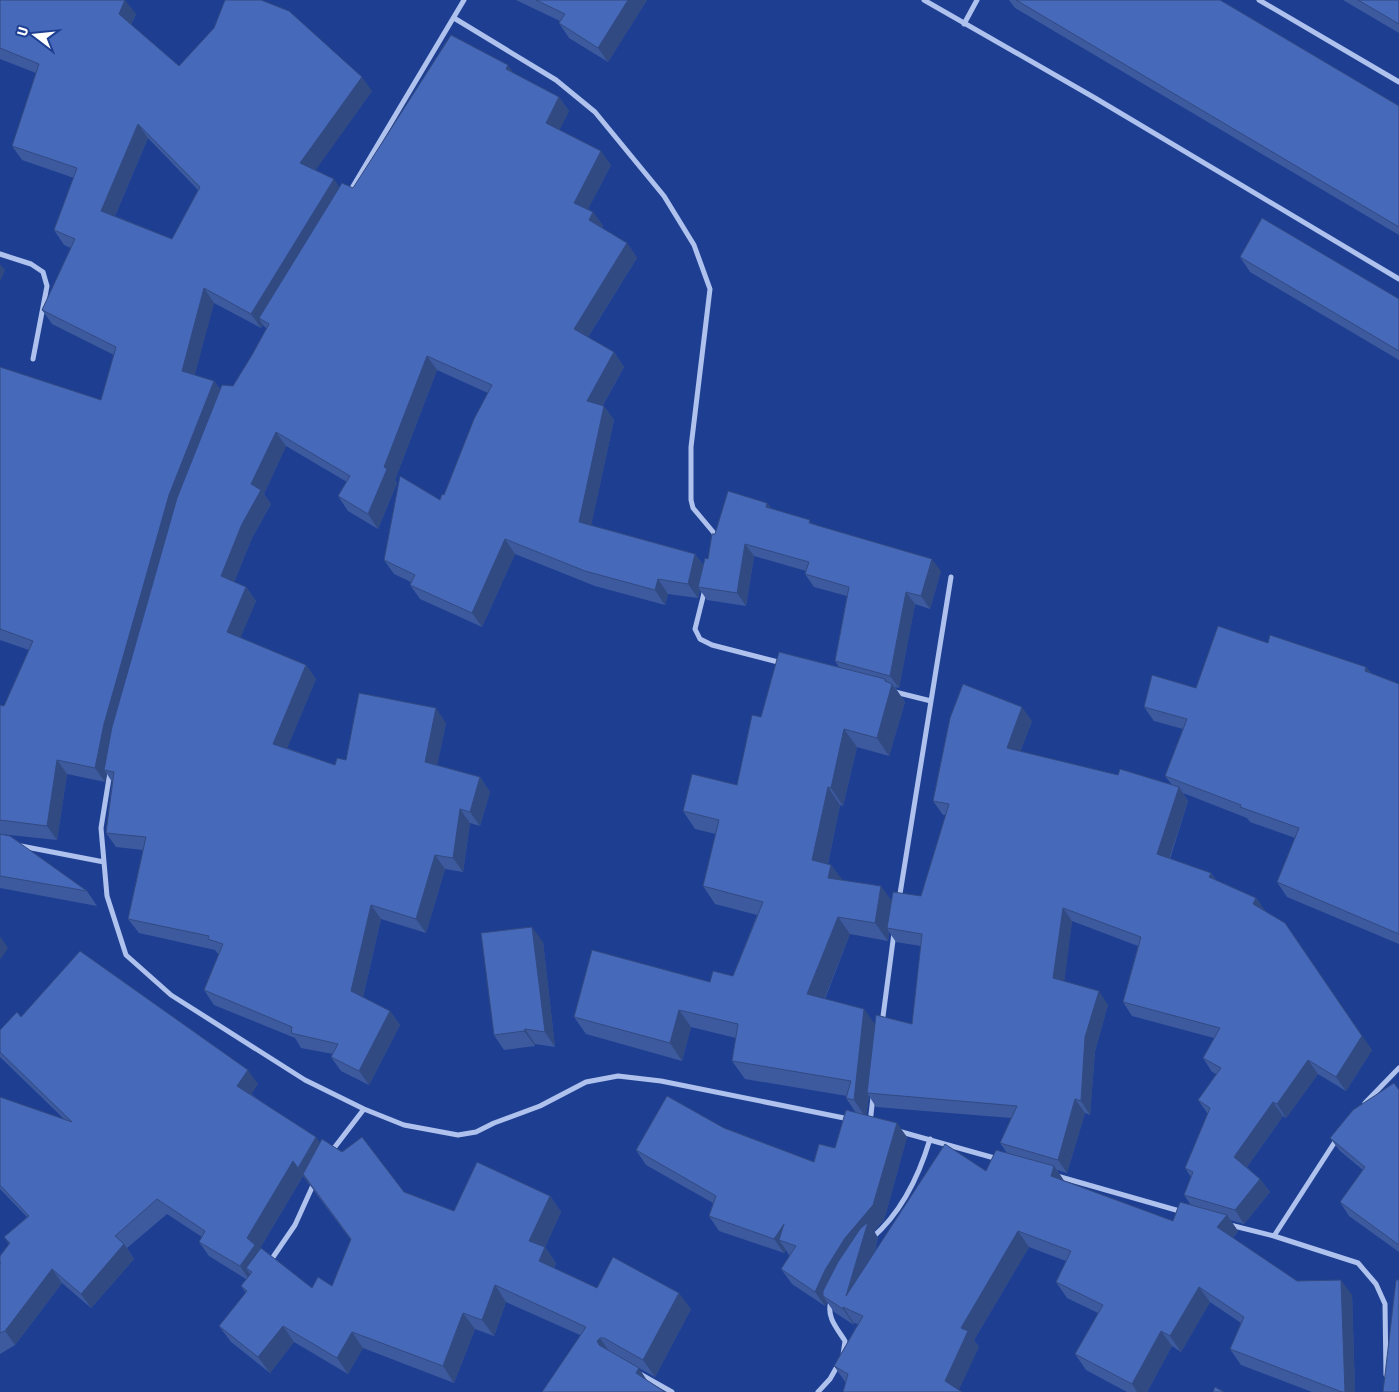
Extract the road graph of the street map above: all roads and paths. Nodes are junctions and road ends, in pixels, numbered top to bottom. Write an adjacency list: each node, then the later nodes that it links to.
1 (464, 0): 5 (street)
2 (924, 0): 6 (street)
3 (978, 0): 6 (street)
4 (1259, 0): 7 (street)
5 (454, 18): 8 (street); 12 (street)
6 (964, 24): 10 (street)
7 (1399, 82)
8 (344, 202)
9 (0, 254): 11 (street)
10 (1399, 279)
11 (33, 359)
12 (716, 544)
13 (951, 577): 17 (street)
14 (706, 584): 15 (street)
15 (788, 664)
16 (893, 691): 17 (street)
17 (930, 701): 21 (street)
18 (111, 767): 20 (street)
19 (9, 844): 20 (street)
20 (104, 862): 27 (street)
21 (898, 910)
22 (895, 927): 23 (street)
23 (881, 1030)
24 (1399, 1068): 26 (street)
25 (874, 1086): 30 (street)
26 (1362, 1106)
27 (364, 1109): 28 (street); 35 (street)
28 (852, 1120)
29 (861, 1122): 30 (street)
30 (870, 1123): 31 (street)
31 (878, 1126)
32 (1344, 1128): 41 (street)
33 (896, 1130): 34 (street)
34 (930, 1139): 36 (street); 42 (street)
35 (327, 1158)
36 (1008, 1162)
37 (1053, 1175): 39 (street)
38 (315, 1178): 43 (street)
39 (1190, 1214)
40 (1227, 1224): 41 (street)
41 (1274, 1236): 46 (street)
42 (867, 1243)
43 (266, 1267)
44 (833, 1295): 48 (street)
45 (638, 1372): 47 (street)
46 (1386, 1382)
47 (672, 1392)
48 (818, 1392)

